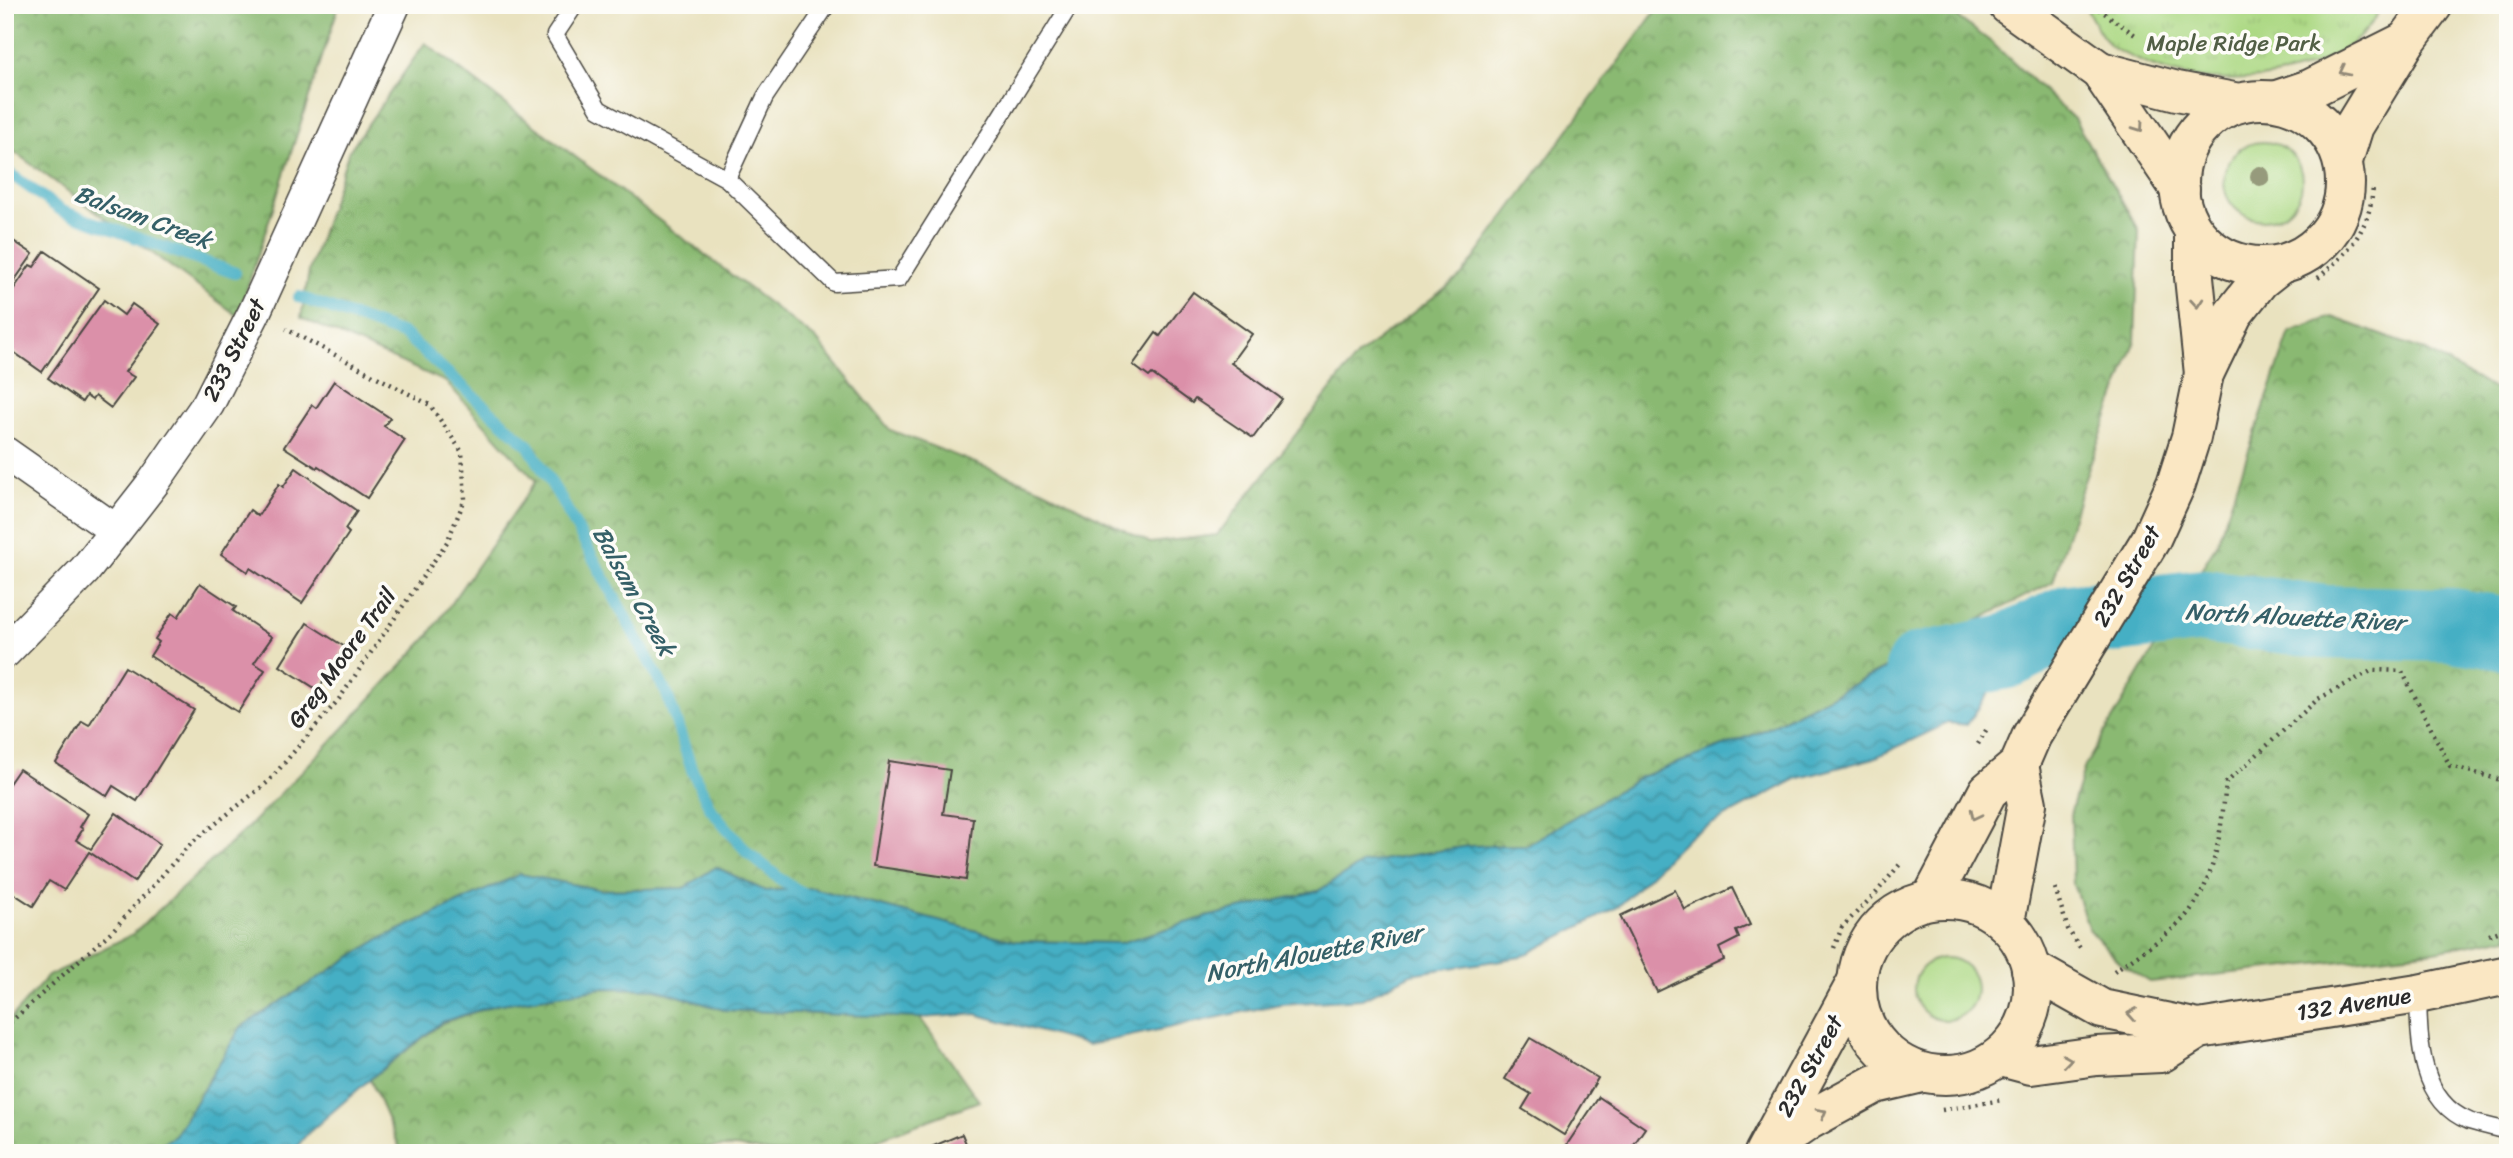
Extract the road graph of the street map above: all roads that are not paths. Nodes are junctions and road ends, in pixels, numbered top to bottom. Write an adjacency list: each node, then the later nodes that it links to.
1 (394, 5): 18 (street, 233 Street)
2 (575, 5): 12 (lane)
3 (827, 5): 12 (lane)
4 (1070, 5): 12 (lane)
5 (2008, 5): 8 (main road)
6 (2433, 5): 7 (main road)
7 (2406, 41): 9 (main road, one-way to 9); 11 (main road)
8 (2101, 71): 10 (main road); 13 (main road, one-way to 13)
9 (2277, 100): 10 (main road); 11 (main road)
10 (2239, 103): 13 (main road)
11 (2343, 161): 15 (main road)
12 (727, 179)
13 (2180, 189): 14 (main road)
14 (2194, 235): 15 (main road); 16 (main road, 232 Street, one-way to 16)
15 (2279, 265): 16 (main road, 232 Street)
16 (2204, 374): 20 (main road, 232 Street)
17 (5, 453): 18 (street)
18 (116, 530): 19 (street, 233 Street)
19 (5, 652)
20 (2026, 750): 21 (main road, 232 Street, one-way to 21); 22 (main road)
21 (1931, 899): 22 (main road); 25 (main road)
22 (2005, 922): 23 (main road)
23 (2031, 969): 27 (main road, 132 Avenue, one-way to 23); 28 (main road)
24 (2508, 975): 26 (main road, 132 Avenue)
25 (1856, 983): 29 (main road); 31 (main road, 232 Street)
26 (2418, 994): 27 (main road, 132 Avenue); 30 (lane)
27 (2199, 1028): 28 (main road, 132 Avenue, one-way to 27)
28 (2001, 1056): 29 (main road)
29 (1922, 1073): 31 (main road, 232 Street, one-way to 29)
30 (2508, 1129)
31 (1764, 1151)

